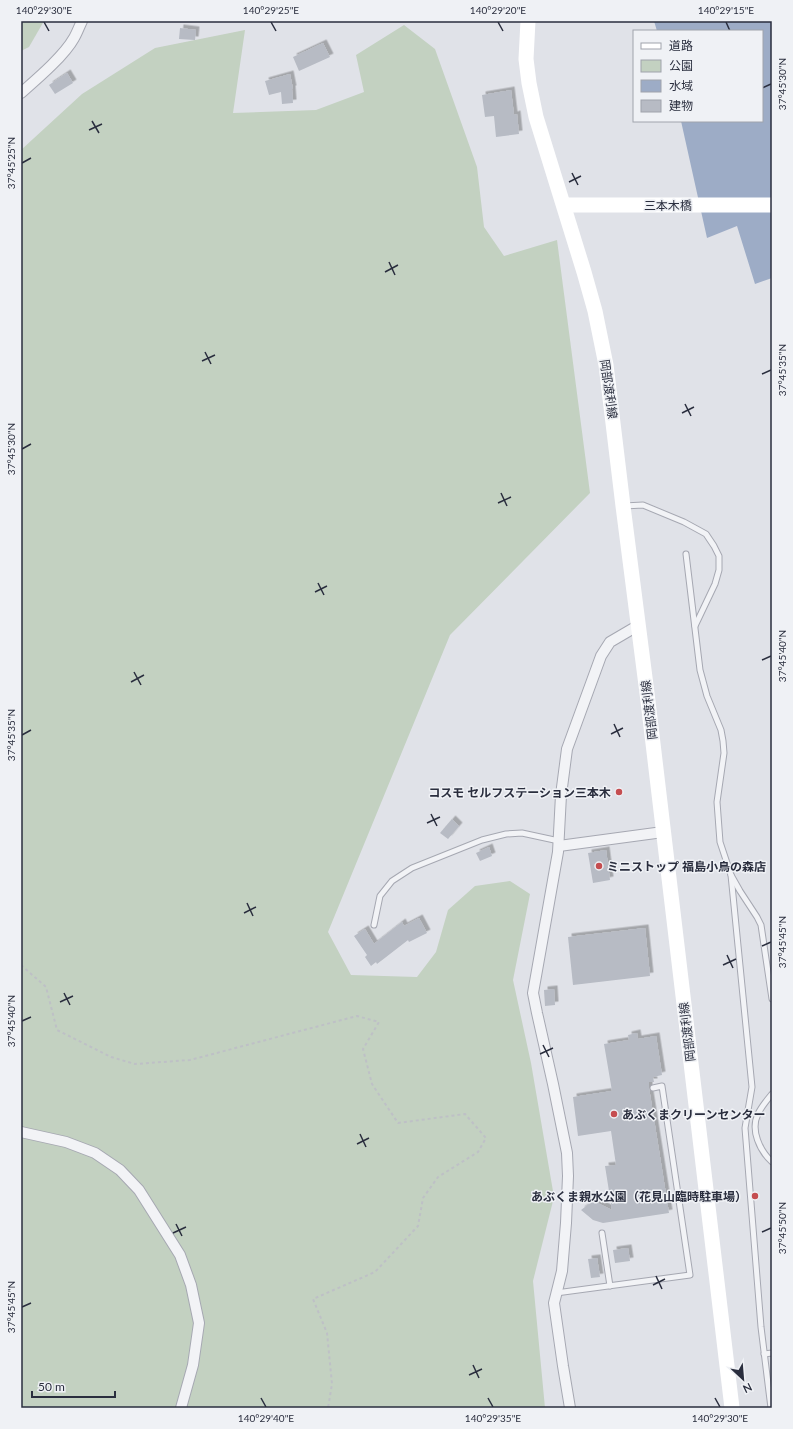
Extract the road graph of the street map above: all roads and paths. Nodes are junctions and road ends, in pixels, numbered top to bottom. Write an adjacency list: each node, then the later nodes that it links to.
1 (82, 21): 3 (street)
2 (528, 21): 5 (main road, 岡部渡利線)
3 (21, 93)
4 (772, 204): 5 (main road, 三本木橋)
5 (564, 205): 6 (main road, 岡部渡利線)
6 (623, 506): 8 (main road, 岡部渡利線); 9 (lane)
7 (686, 554): 9 (lane)
8 (639, 625): 10 (main road, 岡部渡利線); 11 (street)
9 (695, 626): 12 (lane)
10 (663, 832): 11 (street); 29 (main road, 岡部渡利線)
11 (559, 843): 13 (lane); 22 (street)
12 (731, 875): 15 (lane); 24 (lane)
13 (374, 925)
14 (21, 965): 27 (path)
15 (772, 999)
16 (653, 1088): 21 (lane)
17 (772, 1094): 19 (lane)
18 (21, 1132): 26 (street)
19 (772, 1162)
20 (602, 1233): 21 (lane)
21 (610, 1286): 22 (lane)
22 (556, 1293): 28 (street)
23 (772, 1352): 24 (lane)
24 (764, 1354): 25 (lane)
25 (771, 1406)
26 (181, 1408)
27 (328, 1408)
28 (570, 1408)
29 (732, 1408)

